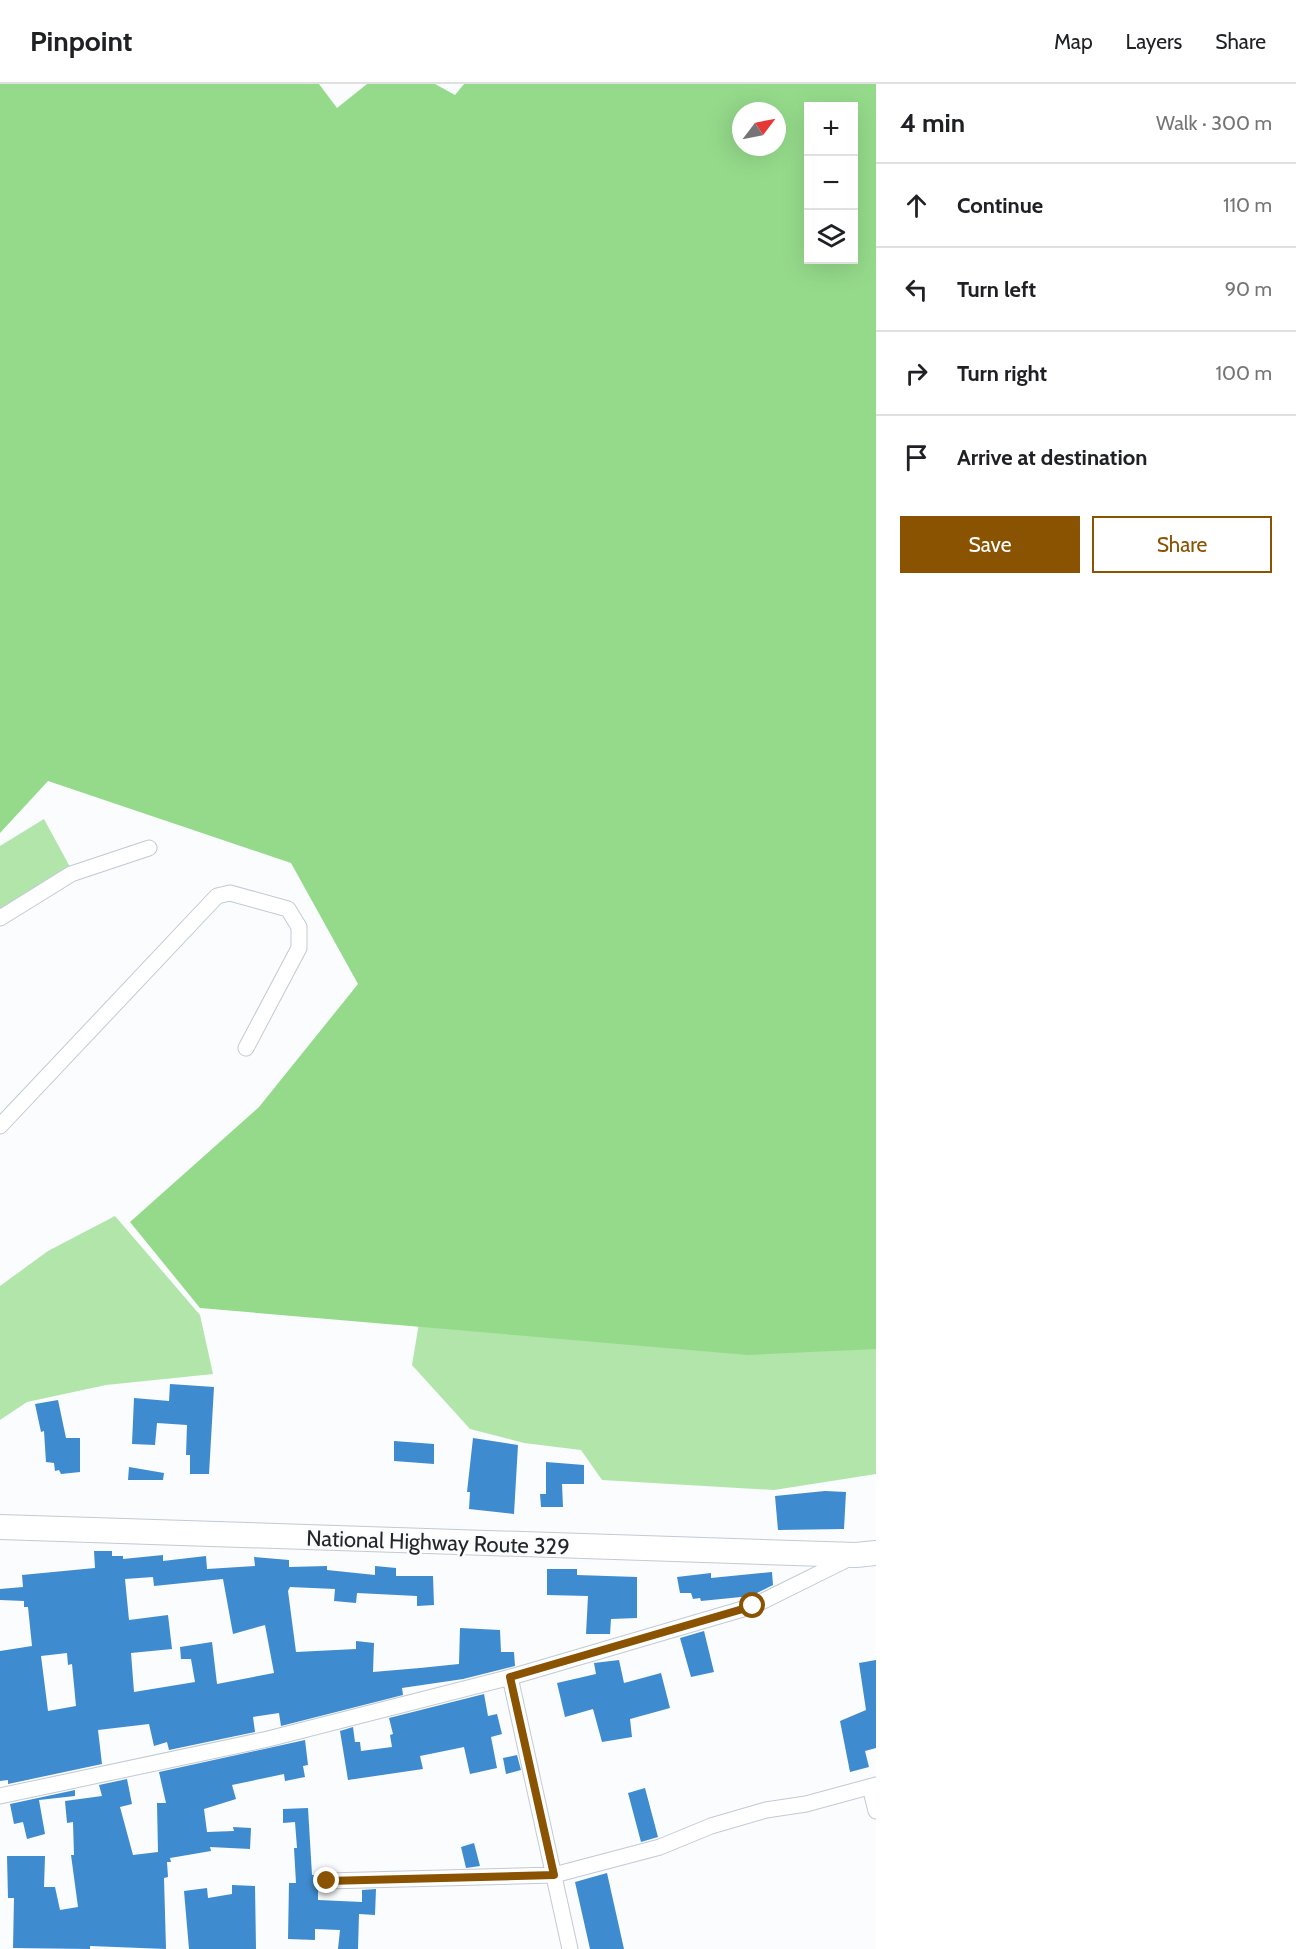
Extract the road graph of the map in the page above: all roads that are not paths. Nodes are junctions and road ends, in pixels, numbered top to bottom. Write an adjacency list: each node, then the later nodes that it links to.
1 (149, 848): 2 (street)
2 (0, 918)
3 (246, 1048): 4 (street)
4 (0, 1126)
5 (0, 1527): 6 (highway, National Highway Route 329)
6 (866, 1554): 7 (street)
7 (515, 1676): 9 (street); 11 (street)
8 (873, 1786): 10 (street); 11 (street)
9 (0, 1796)
10 (876, 1811)
11 (559, 1874): 12 (street); 13 (street)
12 (327, 1881)
13 (570, 1949)

